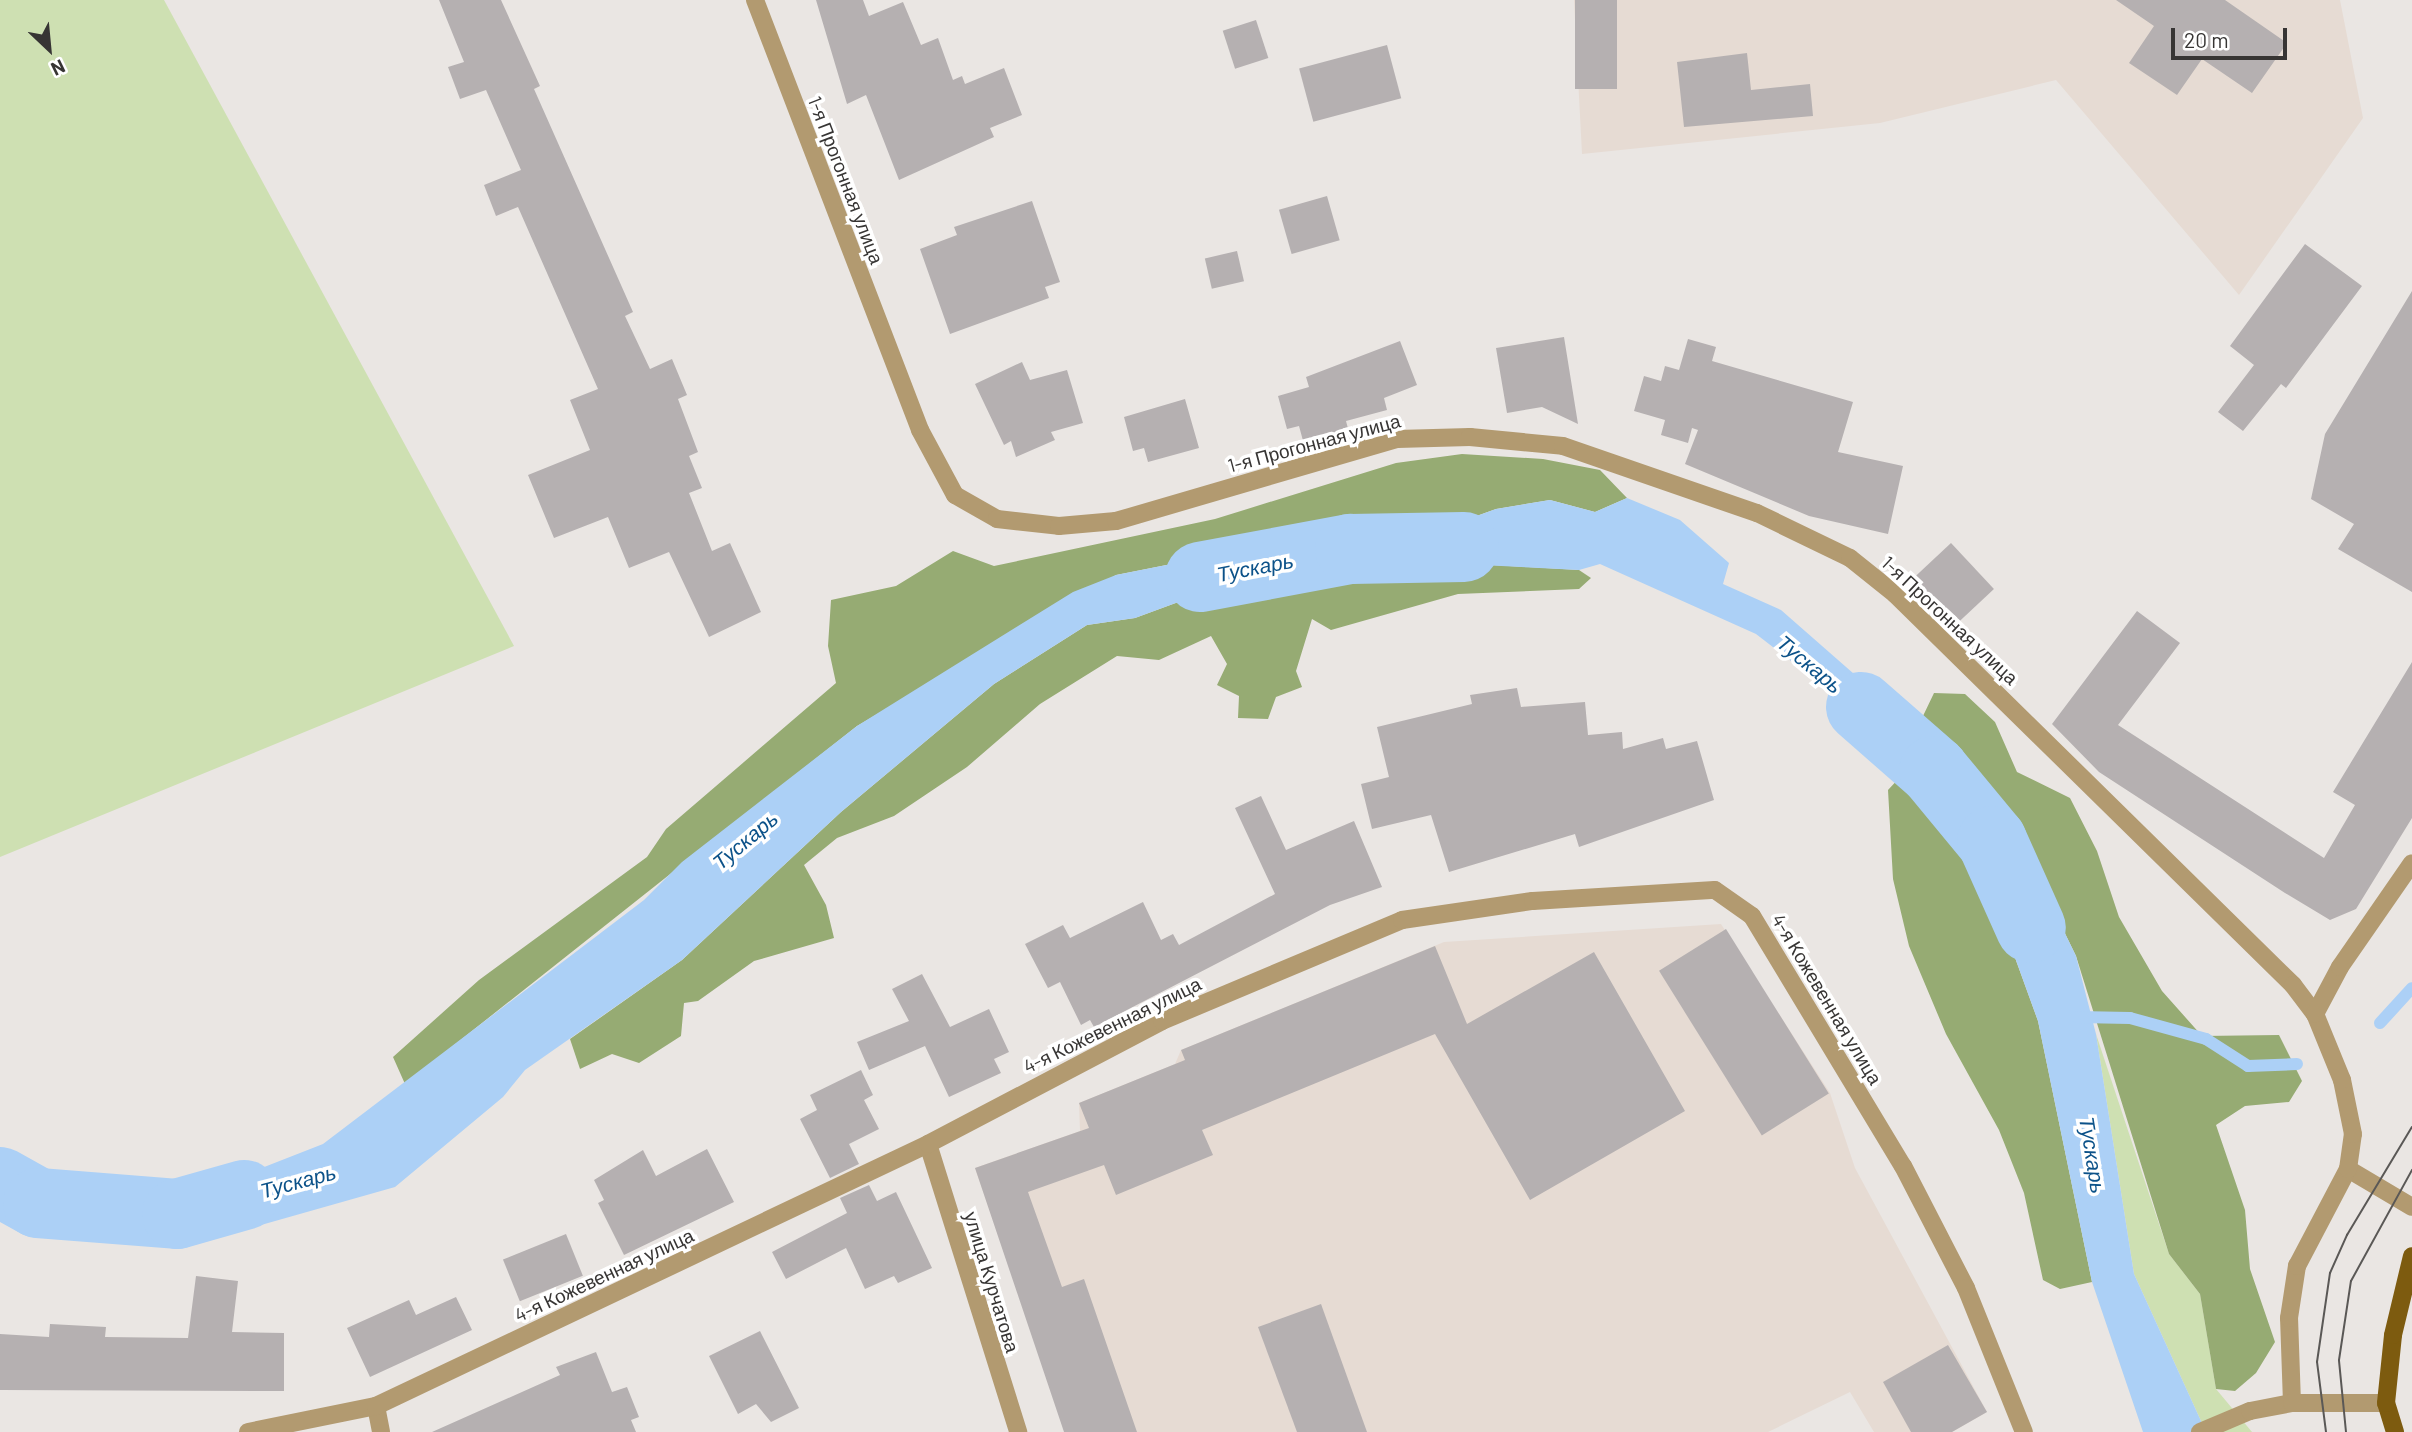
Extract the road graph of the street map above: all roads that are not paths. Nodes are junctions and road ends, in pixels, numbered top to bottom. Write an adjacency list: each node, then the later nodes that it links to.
1 (755, 0): 3 (street, 1-я Прогонная улица)
2 (2412, 863): 3 (street)
3 (2315, 1014): 5 (street, 1-я Прогонная улица)
4 (928, 1144): 10 (street, 4-я Кожевенная улица); 13 (street, улица Курчатова); 14 (street, 4-я Кожевенная улица)
5 (2348, 1169): 6 (street); 8 (street, 1-я Прогонная улица)
6 (2412, 1207)
7 (2412, 1256): 9 (main road)
8 (2292, 1403): 9 (street); 15 (street)
9 (2386, 1403): 16 (main road)
10 (376, 1406): 11 (street, 4-я Кожевенная улица); 12 (street)
11 (248, 1432)
12 (381, 1432)
13 (1018, 1432)
14 (2024, 1432)
15 (2200, 1432)
16 (2395, 1432)

